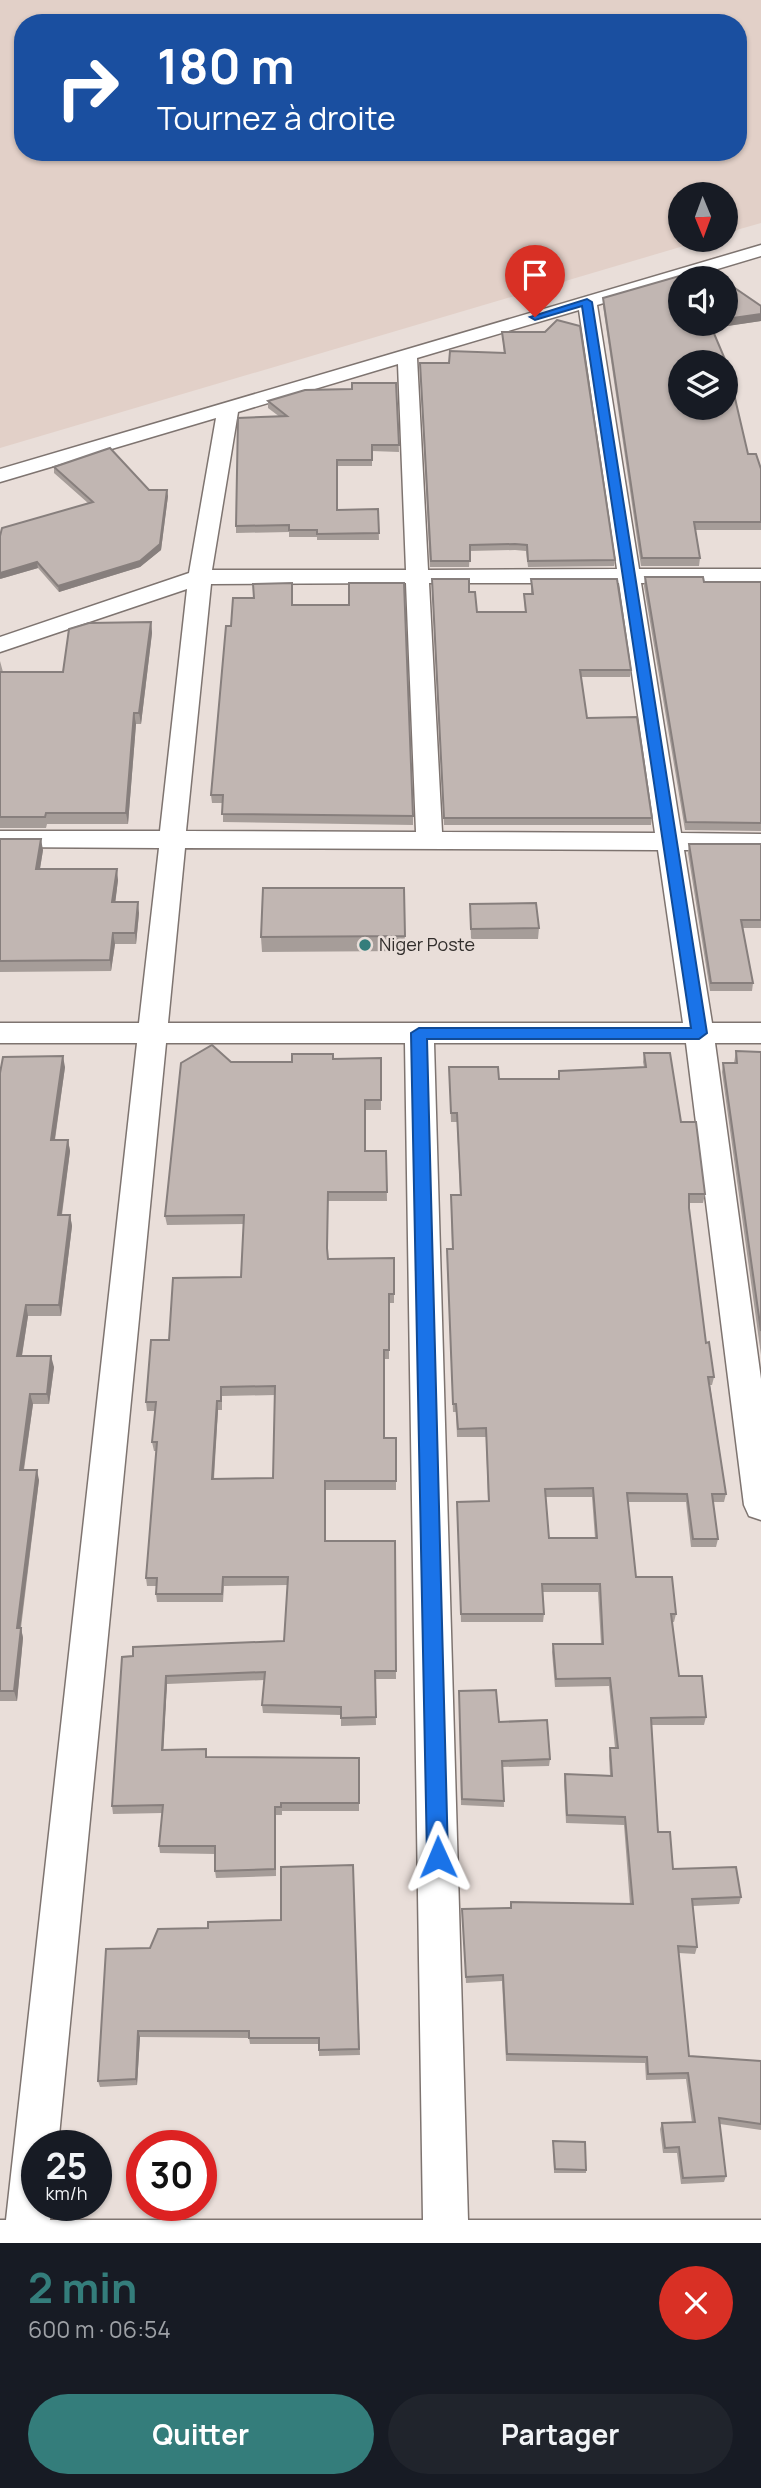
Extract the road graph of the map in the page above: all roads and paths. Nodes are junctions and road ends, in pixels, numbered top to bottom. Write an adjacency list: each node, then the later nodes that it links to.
1 (760, 256): 2 (street)
2 (587, 302): 3 (street); 7 (street)
3 (407, 355): 4 (street); 6 (street)
4 (228, 409): 5 (street); 9 (street)
5 (0, 476)
6 (417, 576): 7 (street); 9 (street); 13 (street)
7 (629, 576): 8 (street); 14 (street)
8 (761, 576)
9 (200, 577): 10 (street); 12 (street)
10 (0, 645)
11 (0, 839): 12 (street)
12 (172, 839): 13 (street); 17 (street)
13 (429, 839): 14 (street)
14 (670, 839): 15 (street); 19 (street)
15 (761, 842)
16 (0, 1033): 17 (street)
17 (151, 1033): 18 (street); 22 (street)
18 (419, 1033): 19 (street); 23 (street)
19 (699, 1033): 20 (street); 21 (street)
20 (761, 1034)
21 (761, 1505)
22 (18, 2242): 23 (street)
23 (446, 2242): 24 (street)
24 (761, 2242)

